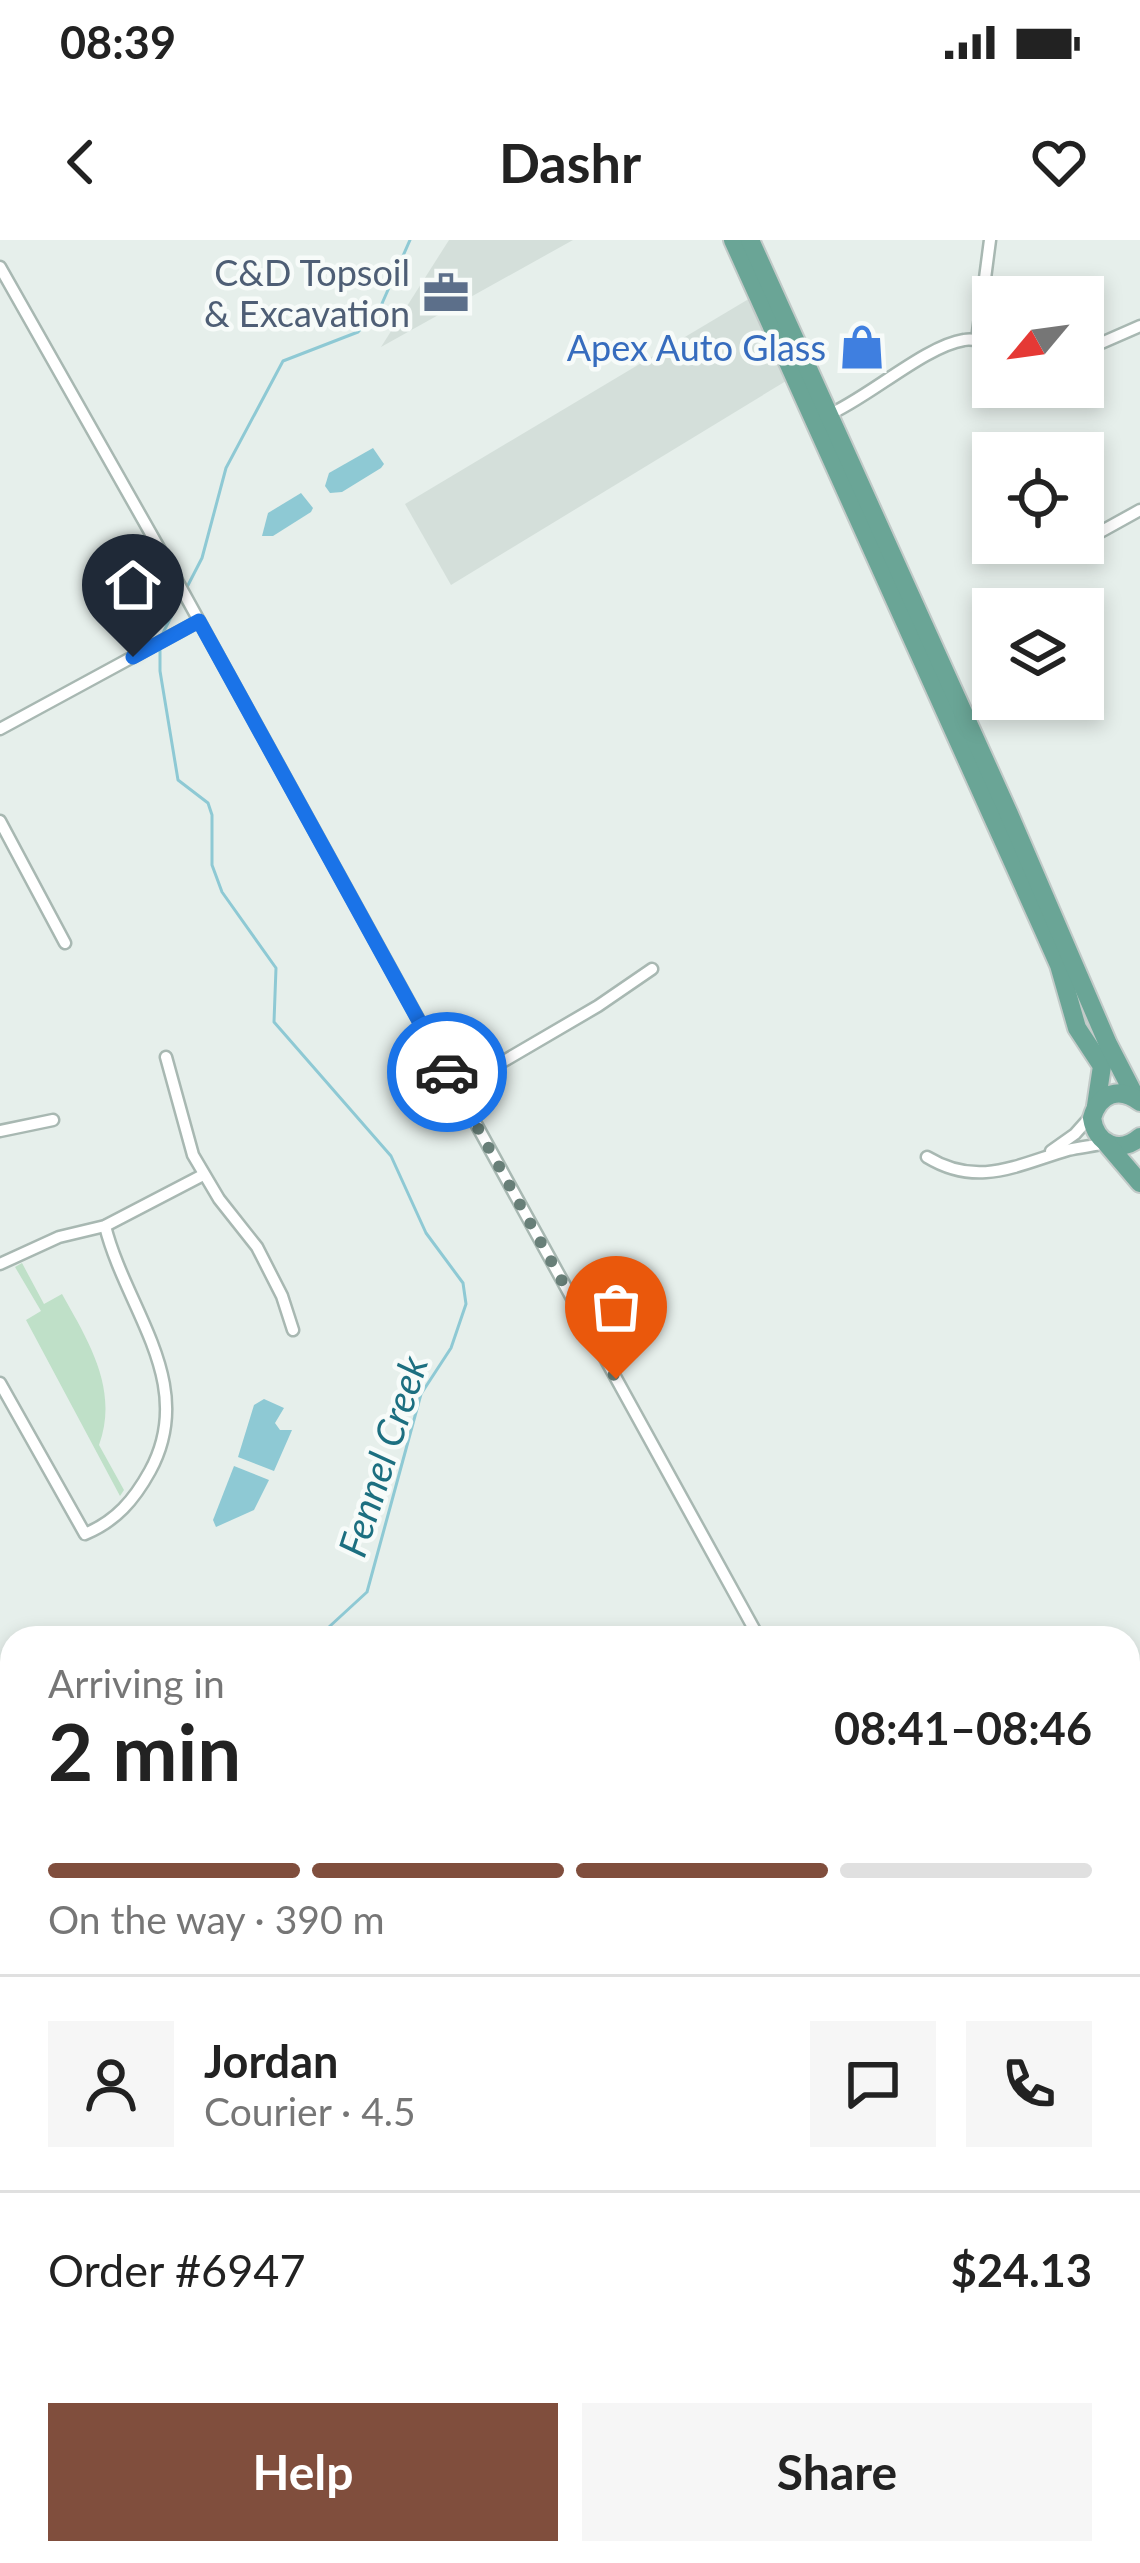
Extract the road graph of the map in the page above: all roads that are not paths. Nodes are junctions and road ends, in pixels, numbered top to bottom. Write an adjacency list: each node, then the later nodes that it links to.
1 (733, 240): 9 (main road)
2 (750, 240): 9 (main road)
3 (990, 240): 5 (street)
4 (0, 267): 12 (street)
5 (985, 276)
6 (1140, 326): 8 (street)
7 (972, 340): 9 (street)
8 (1104, 342)
9 (822, 418): 19 (main road); 20 (main road)
10 (1140, 510): 11 (street)
11 (1104, 530)
12 (199, 621): 13 (street); 18 (street)
13 (0, 729)
14 (0, 820): 15 (street)
15 (65, 943)
16 (652, 969): 18 (street)
17 (166, 1058): 27 (street)
18 (456, 1089): 33 (street)
19 (1139, 1100): 20 (main road)
20 (1095, 1109): 24 (main road); 26 (street)
21 (53, 1120): 22 (street)
22 (0, 1131)
23 (1140, 1137): 24 (main road)
24 (1106, 1143): 26 (street); 28 (main road)
25 (927, 1156): 26 (street)
26 (1033, 1162)
27 (203, 1174): 29 (street); 31 (street)
28 (1140, 1183)
29 (105, 1226): 30 (street); 32 (street)
30 (0, 1264)
31 (293, 1330)
32 (0, 1383)
33 (753, 1626)

